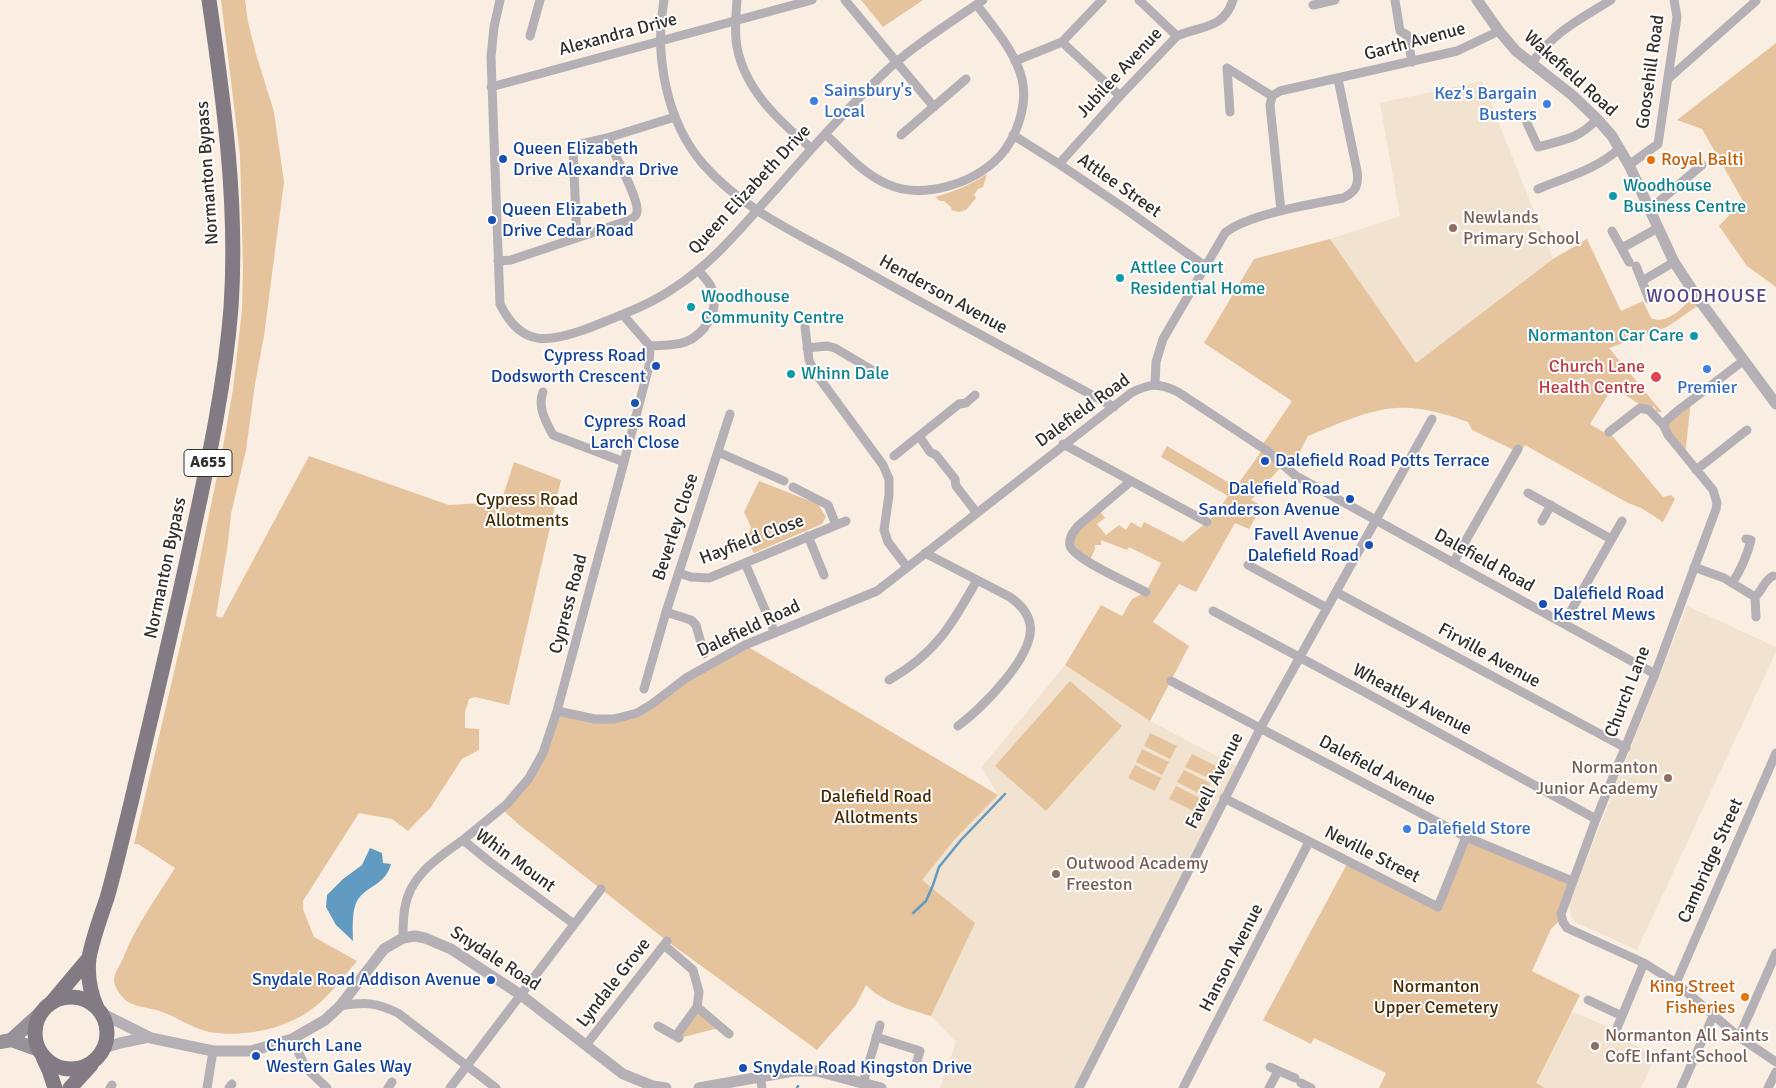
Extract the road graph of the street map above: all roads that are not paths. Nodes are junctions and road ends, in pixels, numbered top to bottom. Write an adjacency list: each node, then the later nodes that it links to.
1 (209, 0): 142 (main road, Normanton Bypass / A655)
2 (500, 0): 32 (street, Queen Elizabeth Drive)
3 (540, 0): 21 (street)
4 (664, 0): 23 (street, Henderson Avenue)
5 (738, 0): 19 (street)
6 (812, 0): 19 (street, Alexandra Drive)
7 (844, 0): 27 (street)
8 (1102, 0): 24 (street)
9 (1139, 0): 22 (street)
10 (1233, 0): 22 (street, Jubilee Avenue)
11 (1395, 0): 26 (street)
12 (1477, 0): 20 (street, Wakefield Road)
13 (1611, 0): 28 (street)
14 (1674, 0): 30 (street, Goosehill Road)
15 (1328, 1): 18 (street)
16 (1756, 1): 30 (street)
17 (980, 2): 25 (street); 27 (street, Queen Elizabeth Drive)
18 (1313, 5)
19 (735, 21): 23 (street, Alexandra Drive); 44 (street)
20 (1498, 31): 26 (street, Garth Avenue); 28 (street, Wakefield Road)
21 (530, 36)
22 (1178, 36): 33 (street, Jubilee Avenue)
23 (661, 41): 32 (street, Alexandra Drive); 37 (street, Henderson Avenue)
24 (1062, 42): 25 (street); 33 (street)
25 (1015, 61): 42 (street)
26 (1412, 62): 29 (street, Garth Avenue)
27 (896, 63): 35 (street); 40 (street, Queen Elizabeth Drive)
28 (1531, 64): 38 (street, Wakefield Road)
29 (1338, 79): 34 (street, Garth Avenue); 52 (street)
30 (1668, 79): 47 (street, Goosehill Road)
31 (966, 80): 35 (street)
32 (491, 86): 57 (street, Queen Elizabeth Drive)
33 (1120, 96): 46 (street, Jubilee Avenue)
34 (1272, 96): 36 (street); 52 (street)
35 (934, 107): 41 (street)
36 (1230, 112)
37 (675, 117): 43 (street); 50 (street, Henderson Avenue)
38 (1597, 119): 39 (street); 45 (street, Wakefield Road)
39 (1527, 123)
40 (825, 134): 42 (street); 44 (street, Queen Elizabeth Drive)
41 (901, 135)
42 (1013, 135): 46 (street, Attlee Street)
43 (607, 138): 55 (street); 55 (street)
44 (811, 148): 50 (street, Queen Elizabeth Drive)
45 (1620, 148): 47 (street, Wakefield Road); 49 (street)
46 (1059, 164): 59 (street, Attlee Street)
47 (1629, 165): 51 (street, Wakefield Road)
48 (1702, 165): 51 (street)
49 (1538, 189)
50 (757, 210): 60 (street, Queen Elizabeth Drive); 73 (street, Henderson Avenue)
51 (1649, 210): 53 (street, Wakefield Road)
52 (1281, 211): 59 (street)
53 (1658, 228): 56 (street); 58 (street, Wakefield Road)
54 (1612, 231): 56 (street)
55 (577, 238): 57 (street)
56 (1622, 248): 61 (street)
57 (498, 261): 63 (street, Queen Elizabeth Drive)
58 (1674, 262): 61 (street); 67 (street, Wakefield Road)
59 (1205, 266): 69 (street)
60 (698, 270): 63 (street, Queen Elizabeth Drive); 65 (street)
61 (1642, 281): 62 (street)
62 (1649, 299)
63 (623, 315): 65 (street)
64 (805, 327): 66 (street)
65 (650, 346): 84 (street, Cypress Road)
66 (807, 348): 68 (street); 105 (street)
67 (1743, 361): 72 (street, Wakefield Road); 76 (street)
68 (872, 370)
69 (1155, 384): 73 (street, Dalefield Road); 92 (street, Dalefield Road)
70 (543, 392): 84 (street)
71 (975, 395): 79 (street)
72 (1775, 402)
73 (1114, 406): 80 (street, Dalefield Road)
74 (730, 414): 82 (street, Beverley Close)
75 (1432, 419): 92 (street, Favell Avenue)
76 (1664, 426): 78 (street, Church Lane); 85 (street, Church Lane)
77 (1747, 430): 85 (street)
78 (1609, 432)
79 (919, 436): 83 (street); 91 (street)
80 (1063, 444): 87 (street); 91 (street, Dalefield Road)
81 (1518, 449): 103 (street)
82 (718, 452): 86 (street); 108 (street, Beverley Close)
83 (894, 456)
84 (624, 462): 127 (street, Cypress Road)
85 (1696, 470): 106 (street, Church Lane)
86 (784, 481)
87 (1131, 481): 96 (street); 112 (street)
88 (793, 487): 97 (street, Hayfield Close)
89 (1528, 493): 90 (street)
90 (1551, 505): 95 (street); 100 (street)
91 (976, 512): 101 (street, Dalefield Road)
92 (1376, 520): 103 (street, Dalefield Road); 113 (street, Favell Avenue)
93 (1622, 520): 100 (street)
94 (846, 521): 97 (street, Hayfield Close)
95 (1542, 521)
96 (1208, 522)
97 (836, 525): 98 (street, Hayfield Close)
98 (808, 536): 102 (street, Hayfield Close); 107 (street)
99 (1746, 539): 111 (street)
100 (1611, 540): 119 (street)
101 (925, 553): 105 (street, Dalefield Road); 110 (street)
102 (744, 563): 108 (street, Hayfield Close); 120 (street)
103 (1453, 563): 119 (street, Dalefield Road)
104 (1248, 564): 115 (street)
105 (907, 567): 120 (street, Dalefield Road)
106 (1694, 567): 111 (street); 123 (street, Church Lane)
107 (825, 568)
108 (679, 573): 117 (street, Beverley Close)
109 (1773, 576): 114 (street)
110 (977, 580): 124 (street); 128 (street)
111 (1732, 583): 114 (street)
112 (1146, 592)
113 (1336, 592): 115 (street, Favell Avenue); 130 (street, Firville Avenue)
114 (1755, 597): 118 (street)
115 (1327, 608): 122 (street, Favell Avenue)
116 (1212, 611): 122 (street, Wheatley Avenue)
117 (666, 612): 121 (street); 126 (street, Beverley Close)
118 (1756, 617)
119 (1564, 623): 123 (street, Dalefield Road)
120 (775, 633): 127 (street, Dalefield Road)
121 (704, 654)
122 (1299, 658): 129 (street, Favell Avenue); 133 (street, Wheatley Avenue)
123 (1655, 674): 130 (street, Church Lane)
124 (889, 680)
125 (1171, 681): 129 (street, Dalefield Avenue)
126 (644, 689)
127 (558, 711): 135 (street, Cypress Road)
128 (958, 726)
129 (1261, 728): 132 (street, Favell Avenue); 134 (street, Dalefield Avenue)
130 (1626, 748): 133 (street, Church Lane)
131 (1776, 753): 144 (street, Cambridge Street)
132 (1224, 798): 136 (street, Neville Street); 181 (street, Favell Avenue)
133 (1596, 819): 137 (street, Church Lane)
134 (1466, 837): 136 (street, Neville Street); 137 (street, Dalefield Avenue)
135 (463, 840): 139 (street, Whin Mount); 140 (street, Whin Mount)
136 (1309, 842): 182 (street, Hanson Avenue)
137 (1572, 881): 143 (street, Church Lane)
138 (601, 889): 139 (street)
139 (574, 924): 145 (street)
140 (403, 938): 145 (street, Snydale Road); 147 (street)
141 (1776, 953): 159 (street)
142 (89, 958): 149 (main road, Normanton Bypass / A655); 150 (main road, Normanton Bypass / A655)
143 (1644, 963): 144 (street, Church Lane); 151 (street)
144 (1676, 983): 152 (street, Church Lane)
145 (521, 995): 162 (street, Snydale Road); 167 (street)
146 (1588, 1000): 151 (street)
147 (340, 1006): 160 (street); 167 (street)
148 (697, 1007): 154 (street); 156 (street); 162 (street, Lyndale Grove)
149 (46, 1008): 150 (main road); 161 (main road); 164 (main road)
150 (99, 1010): 157 (street); 165 (main road)
151 (1622, 1014): 155 (street)
152 (1713, 1016): 159 (street, Church Lane); 185 (street)
153 (880, 1025): 158 (street)
154 (658, 1026)
155 (1616, 1028)
156 (725, 1034)
157 (149, 1037): 163 (street); 165 (street)
158 (876, 1037): 168 (street); 171 (street)
159 (1739, 1037): 166 (street, Church Lane)
160 (292, 1039): 163 (street); 175 (street)
161 (6, 1041): 164 (main road)
162 (586, 1045): 178 (street, Snydale Road)
163 (212, 1051): 174 (street)
164 (41, 1052): 165 (main road); 172 (main road)
165 (102, 1053): 173 (main road)
166 (1776, 1062)
167 (467, 1065): 176 (street); 177 (street)
168 (916, 1068)
169 (1776, 1072): 186 (street)
170 (761, 1082): 171 (street); 179 (street)
171 (863, 1083): 180 (street)
172 (55, 1088)
173 (70, 1088)
174 (209, 1088)
175 (327, 1088)
176 (450, 1088)
177 (496, 1088)
178 (666, 1088)
179 (699, 1088)
180 (881, 1088)
181 (1079, 1088)
182 (1183, 1088)
183 (1269, 1088): 184 (street)
184 (1311, 1088)
185 (1681, 1088)
186 (1768, 1088)

